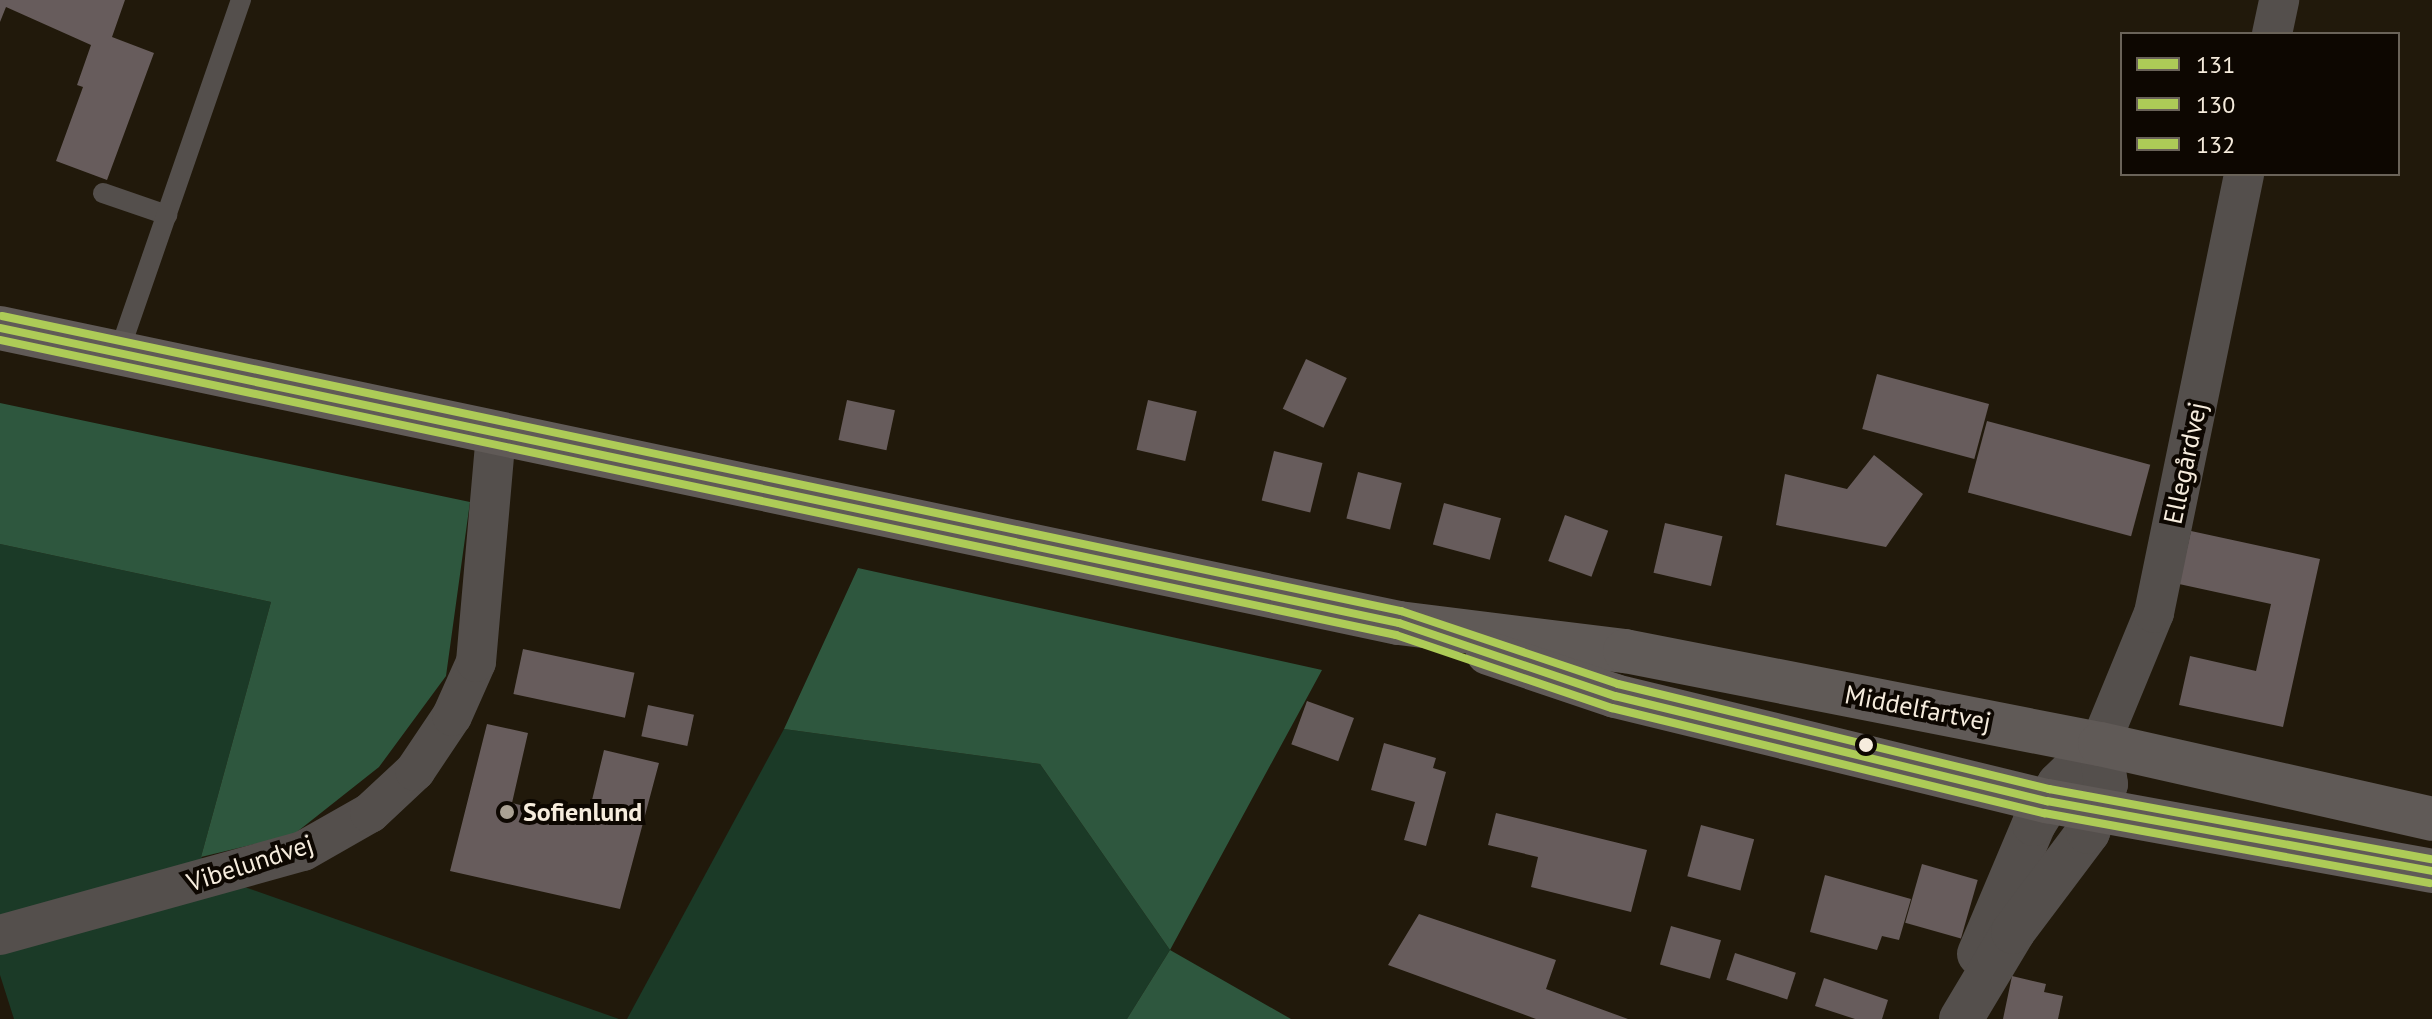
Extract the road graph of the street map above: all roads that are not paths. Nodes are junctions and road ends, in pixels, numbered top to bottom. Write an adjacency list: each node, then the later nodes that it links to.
1 (241, 0): 6 (lane)
2 (2279, 0): 3 (street)
3 (2272, 32)
4 (2244, 176): 11 (street, Ellegårdvej)
5 (103, 193): 6 (lane)
6 (167, 215): 8 (lane)
7 (0, 328): 8 (main road, Middelfartvej)
8 (119, 352): 9 (main road, Middelfartvej)
9 (496, 432): 10 (main road, Middelfartvej); 16 (street, Vibelundvej)
10 (1399, 623): 11 (main road, Middelfartvej); 12 (main road, Middelfartvej)
11 (2100, 744): 12 (street); 13 (street); 14 (main road, Middelfartvej)
12 (2047, 801): 13 (main road, Middelfartvej); 17 (street)
13 (2098, 811): 15 (main road, Middelfartvej); 17 (street)
14 (2432, 819)
15 (2432, 871)
16 (0, 935)
17 (1960, 1019)

